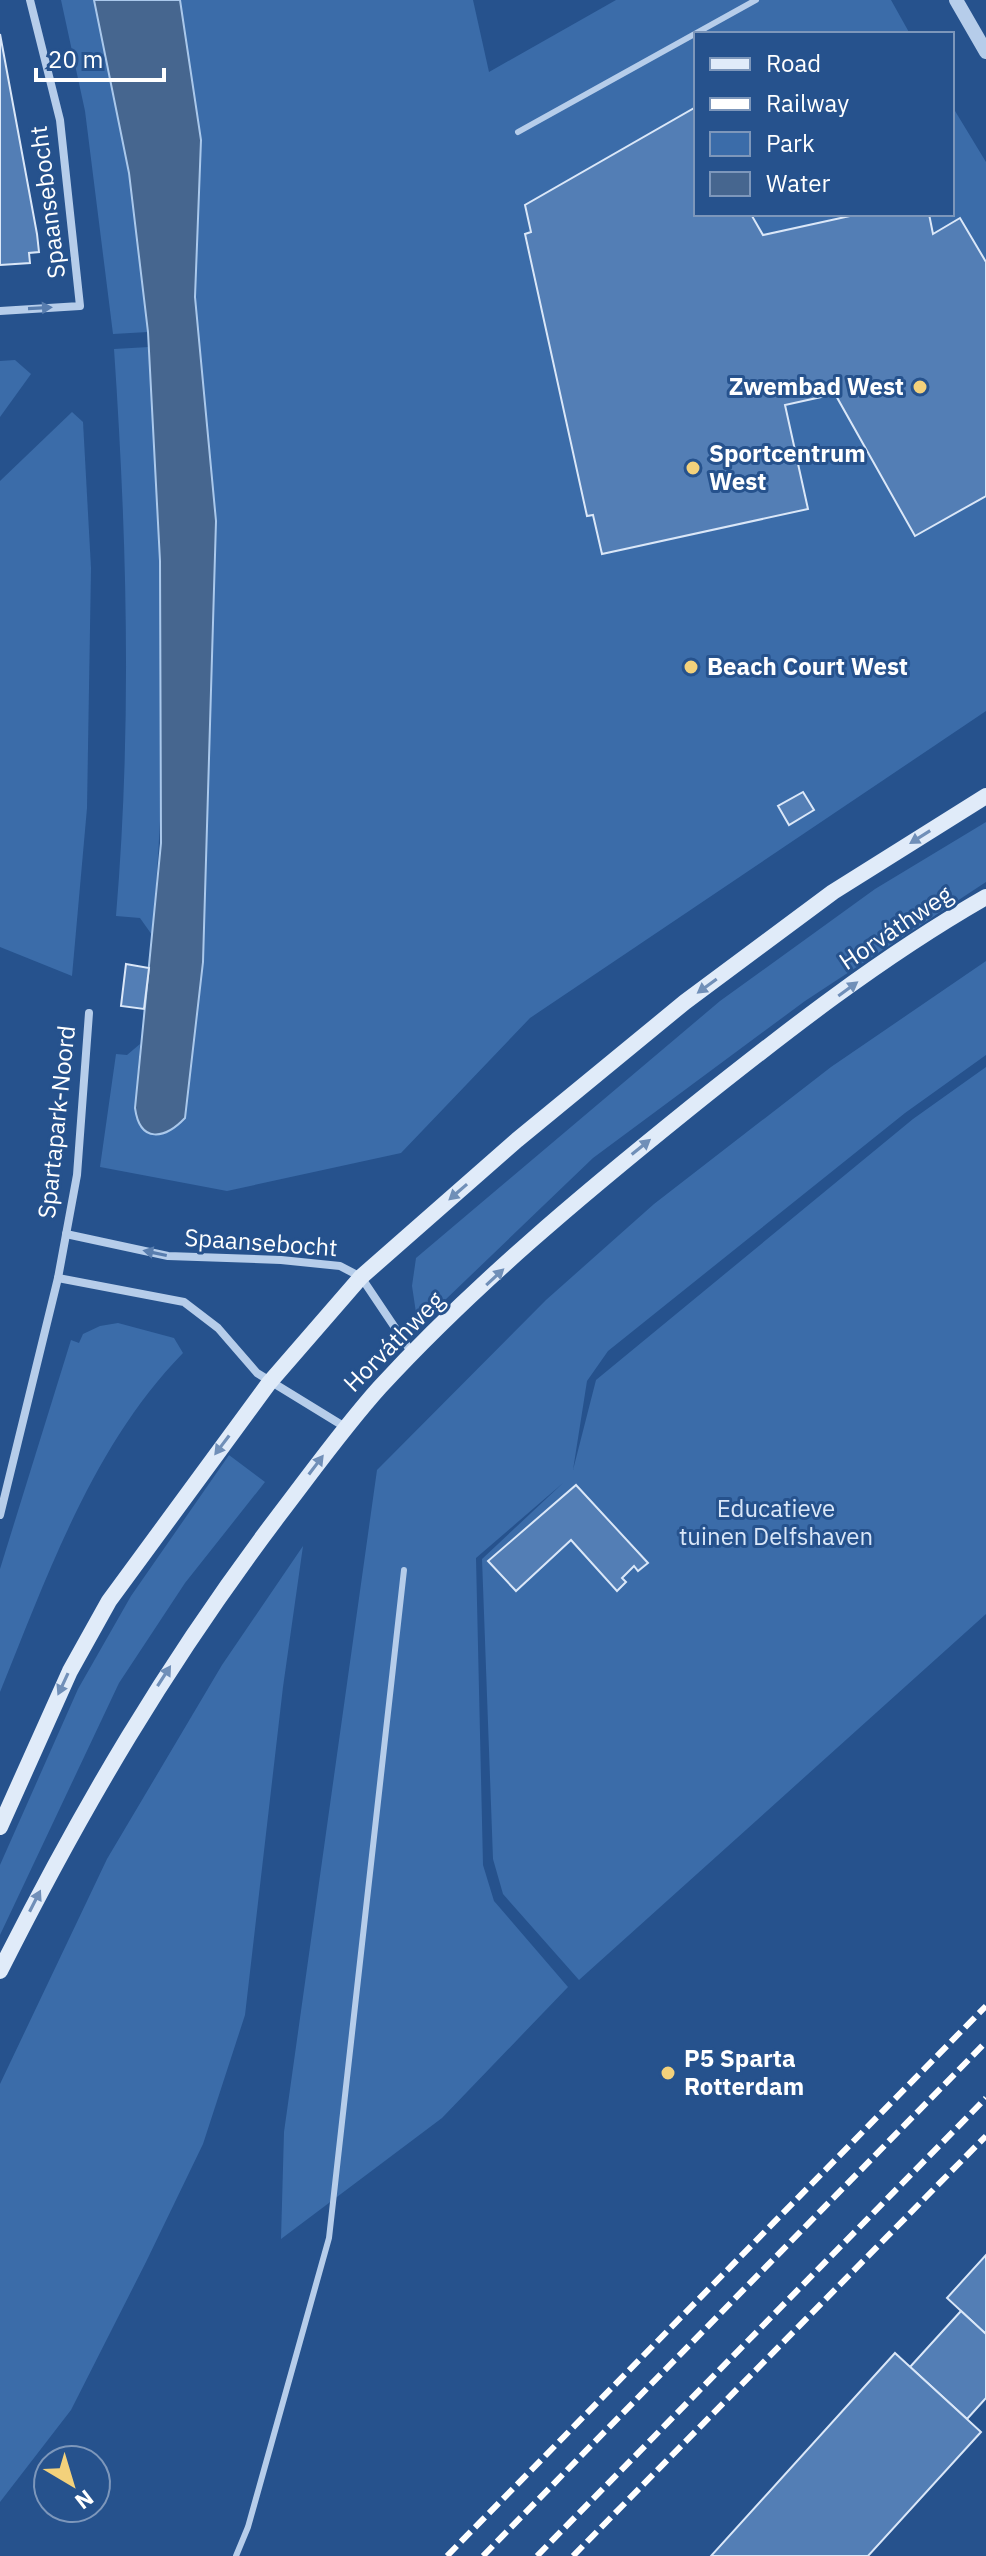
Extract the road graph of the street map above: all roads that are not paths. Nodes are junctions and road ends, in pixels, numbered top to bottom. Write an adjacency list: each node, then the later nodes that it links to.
1 (30, 0): 8 (street, Spaansebocht, one-way to 1)
2 (756, 0): 4 (lane)
3 (956, 0): 6 (street)
4 (698, 32)
5 (694, 34): 7 (lane)
6 (986, 52)
7 (518, 132)
8 (0, 311)
9 (986, 796): 13 (main road, one-way to 13)
10 (986, 897): 15 (main road, Horváthweg, one-way to 10)
11 (89, 1013): 12 (street, Spartapark-Noord)
12 (66, 1234): 13 (street, Spaansebocht, one-way to 12); 14 (street, Spartapark-Noord)
13 (361, 1277): 15 (street, Spaansebocht); 16 (main road)
14 (58, 1278): 16 (street); 18 (street, Spartapark-Noord)
15 (413, 1353): 17 (main road, Horváthweg)
16 (269, 1383): 17 (street); 20 (main road, one-way to 20)
17 (345, 1427): 21 (main road, Horváthweg, one-way to 17)
18 (0, 1515)
19 (404, 1570): 22 (lane)
20 (0, 1827)
21 (0, 1971)
22 (236, 2556)

